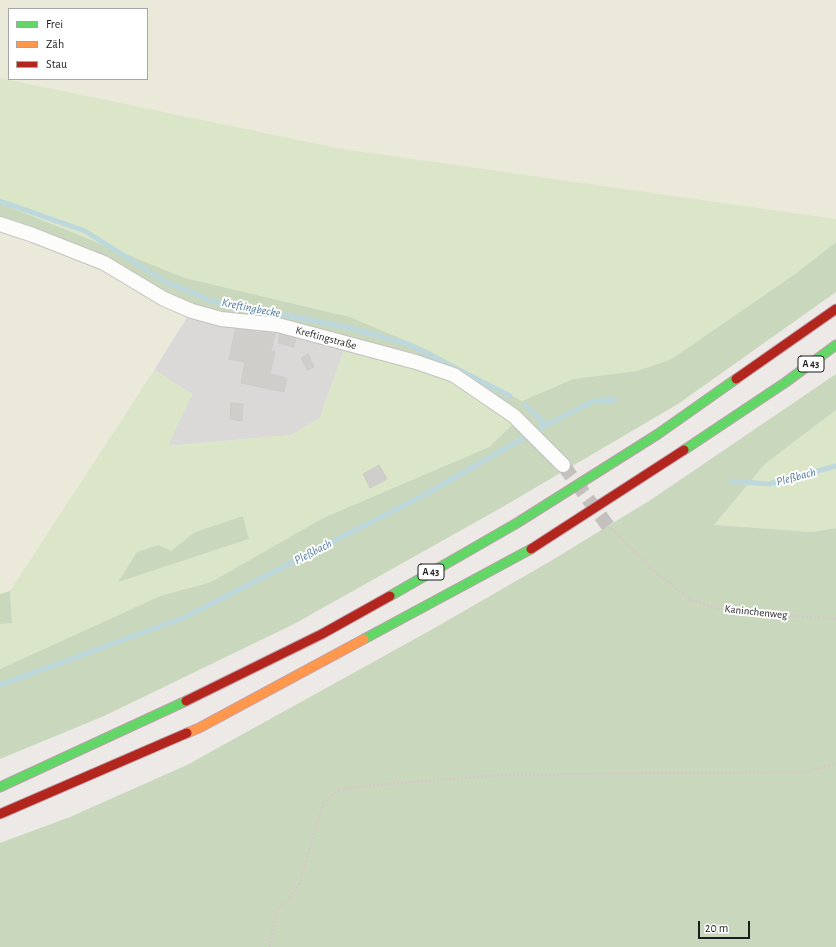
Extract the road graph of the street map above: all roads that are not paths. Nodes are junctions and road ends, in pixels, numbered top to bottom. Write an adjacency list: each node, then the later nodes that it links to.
1 (0, 224): 4 (street, Kreftingstraße)
2 (836, 310): 5 (highway, A 43)
3 (836, 345): 6 (highway, A 43)
4 (563, 465)
5 (0, 787)
6 (0, 814)

